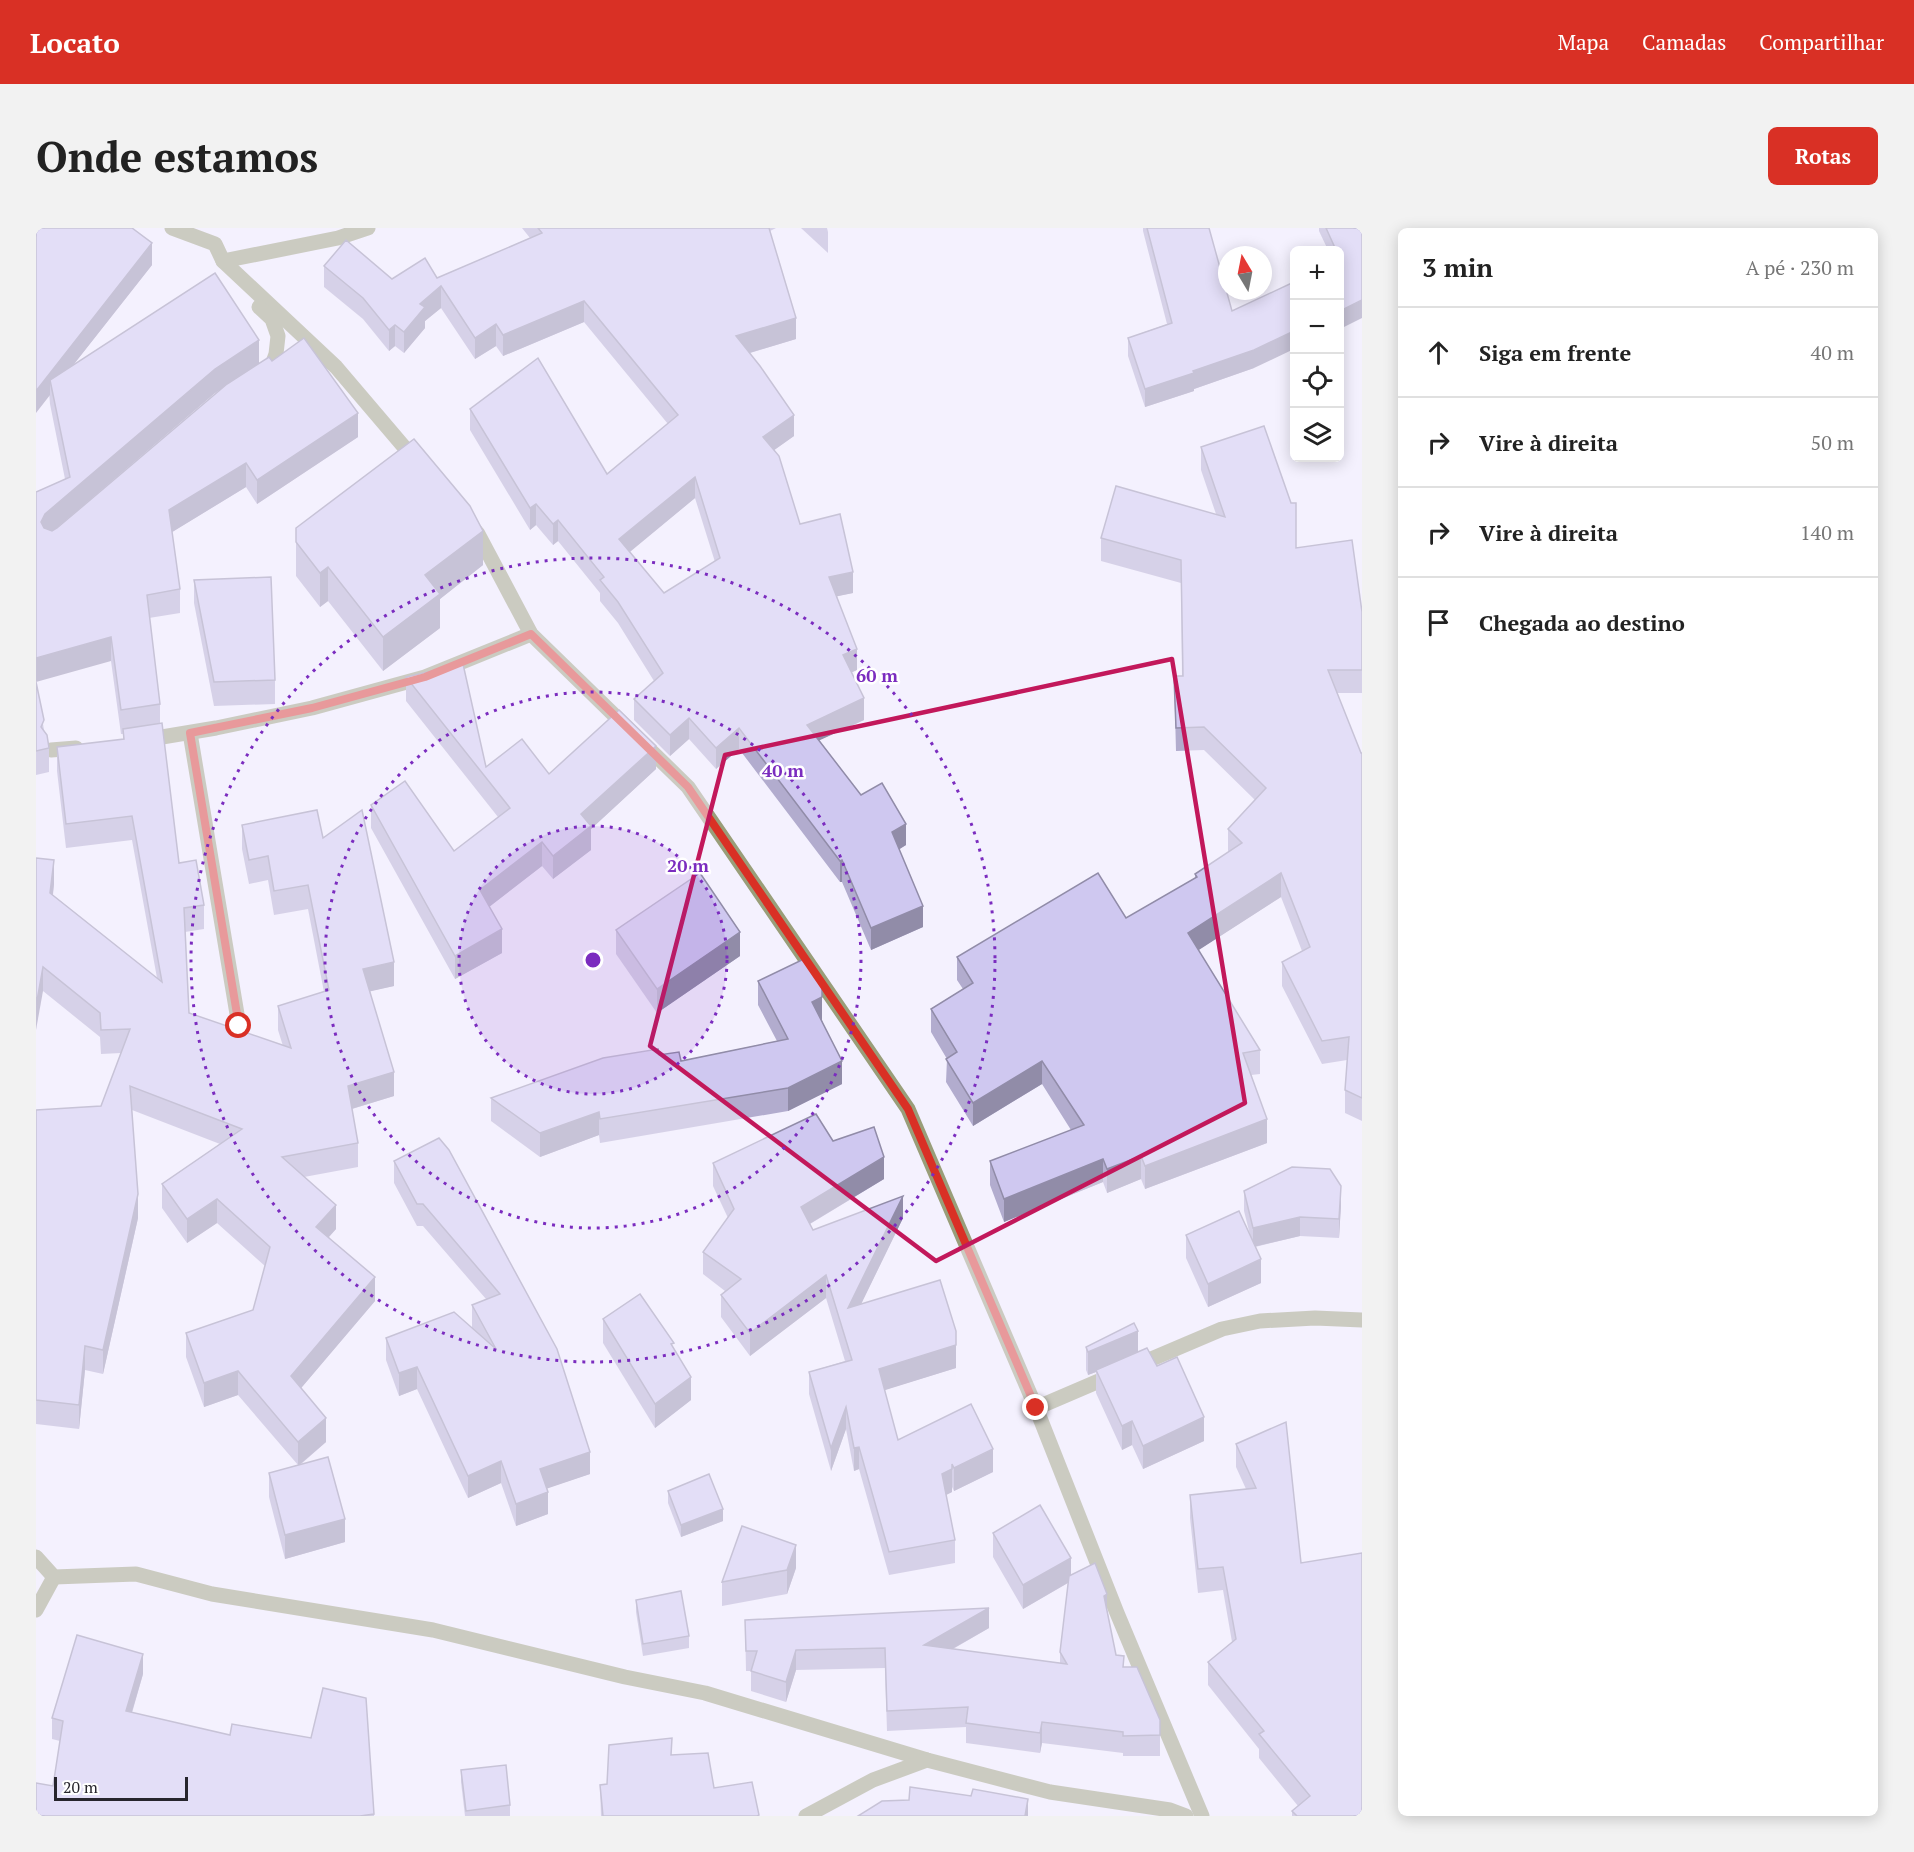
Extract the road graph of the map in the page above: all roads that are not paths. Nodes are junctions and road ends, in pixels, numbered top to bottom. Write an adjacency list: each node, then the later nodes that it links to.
1 (172, 228): 3 (street)
2 (368, 228): 4 (street)
3 (191, 236): 4 (street); 5 (street)
4 (223, 261): 6 (street)
5 (251, 381)
6 (426, 472)
7 (463, 516): 8 (street)
8 (531, 634): 9 (street); 15 (street)
9 (190, 733): 10 (street); 13 (street)
10 (131, 742)
11 (85, 747): 12 (street)
12 (51, 750)
13 (239, 1026)
14 (1362, 1320): 15 (street)
15 (1036, 1408): 22 (street)
16 (36, 1557): 17 (street)
17 (54, 1577): 18 (street); 19 (street)
18 (36, 1610)
19 (927, 1760): 20 (street); 21 (street)
20 (806, 1816)
21 (1186, 1816)
22 (1202, 1816)

